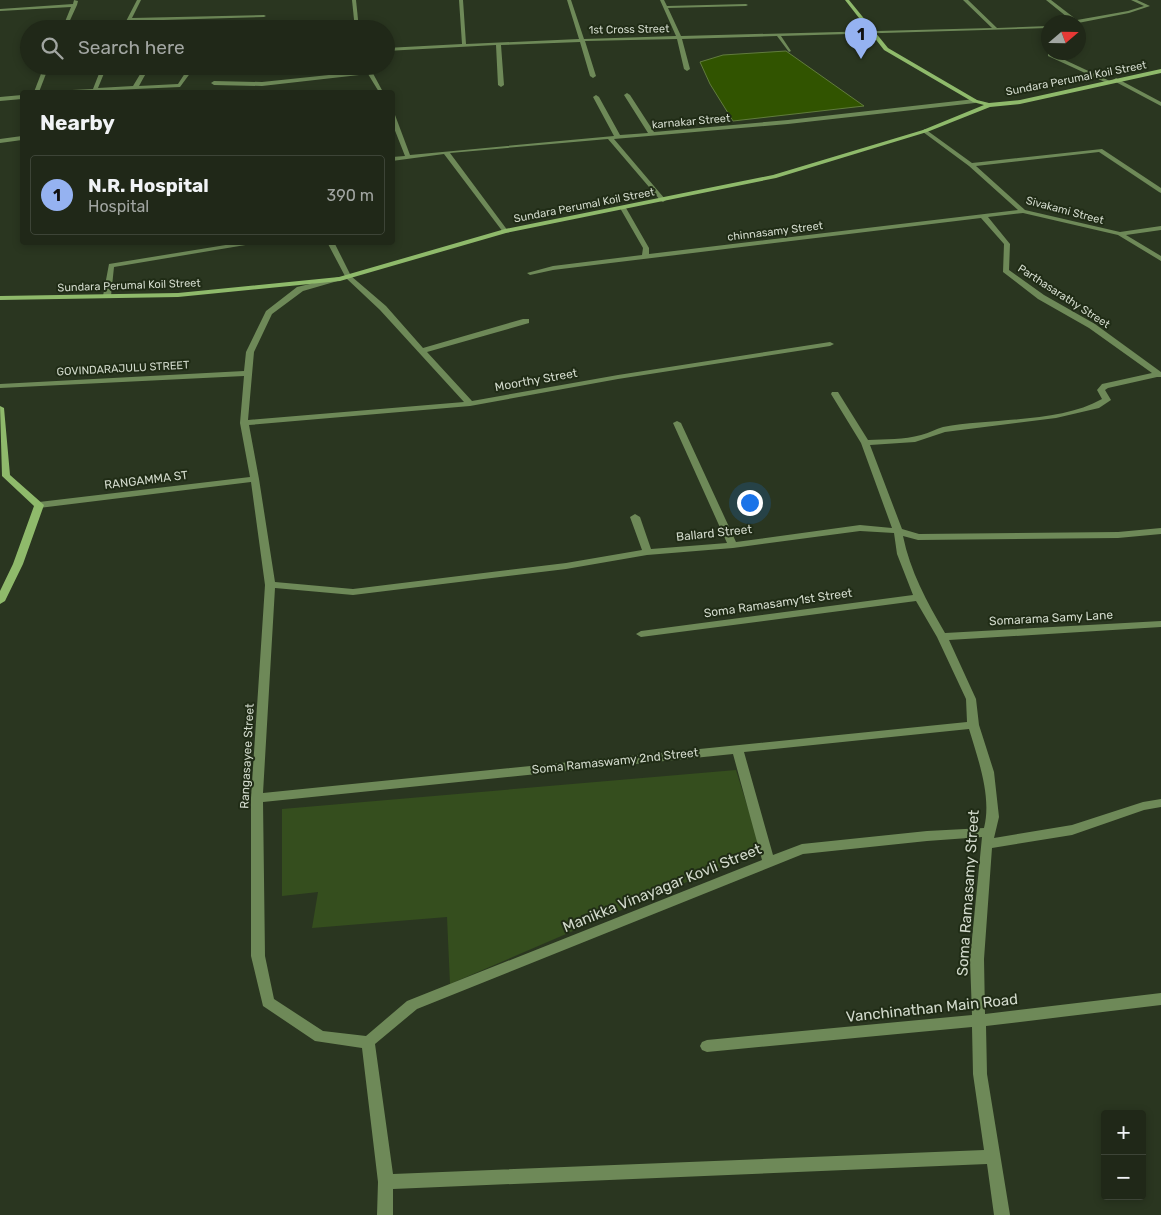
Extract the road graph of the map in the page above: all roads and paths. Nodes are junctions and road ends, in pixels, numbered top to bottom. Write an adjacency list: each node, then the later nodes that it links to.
1 (139, 0): 17 (street)
2 (354, 0): 18 (street)
3 (461, 0): 27 (street)
4 (569, 0): 25 (street)
5 (662, 0): 12 (street)
6 (743, 0): 12 (street)
7 (847, 0): 22 (street)
8 (965, 0): 21 (street)
9 (1048, 0): 14 (street)
10 (1133, 0): 19 (street)
11 (75, 2): 13 (street); 16 (street)
12 (664, 7): 24 (street)
13 (0, 10)
14 (1066, 15)
15 (264, 16): 17 (street)
16 (68, 20)
17 (128, 20)
18 (356, 20)
19 (1086, 20)
20 (1041, 27): 21 (street, 1st Cross Street)
21 (996, 29): 22 (street, 1st Cross Street)
22 (872, 31): 23 (street, 1st Cross Street); 51 (street)
23 (778, 35): 24 (street, 1st Cross Street); 29 (street)
24 (679, 38): 25 (street, 1st Cross Street); 31 (street)
25 (581, 40): 26 (street, 1st Cross Street); 39 (street)
26 (498, 43): 27 (street, 1st Cross Street); 42 (street)
27 (464, 44): 28 (street, 1st Cross Street)
28 (395, 49)
29 (789, 51)
30 (1062, 60): 40 (street)
31 (686, 69)
32 (1161, 71): 40 (street, Sundara Perumal Koil Street)
33 (43, 75): 44 (street)
34 (101, 75): 45 (street)
35 (143, 75): 43 (street)
36 (186, 75): 43 (street)
37 (326, 75): 41 (street)
38 (371, 75): 46 (street)
39 (593, 76)
40 (1112, 81): 52 (street, Sundara Perumal Koil Street); 53 (street)
41 (214, 83)
42 (501, 85)
43 (135, 88): 45 (street)
44 (37, 90)
45 (95, 90)
46 (380, 90)
47 (627, 95): 56 (street)
48 (20, 97): 50 (street)
49 (596, 97): 57 (street)
50 (0, 99)
51 (975, 101): 52 (street); 56 (street, karnakar Street)
52 (989, 104): 55 (street, Sundara Perumal Koil Street)
53 (1161, 104)
54 (395, 123): 62 (street)
55 (925, 132): 64 (street, Sivakami Street); 66 (street, Sundara Perumal Koil Street)
56 (652, 134): 57 (street, karnakar Street)
57 (618, 137): 59 (street, karnakar Street)
58 (20, 138): 60 (street)
59 (610, 138): 61 (street, karnakar Street); 66 (street)
60 (0, 141)
61 (446, 152): 62 (street, karnakar Street); 71 (street)
62 (408, 156): 63 (street, karnakar Street)
63 (395, 158)
64 (971, 166): 65 (street); 68 (street, Sivakami Street)
65 (1161, 191)
66 (663, 200): 67 (street, Sundara Perumal Koil Street)
67 (623, 208): 71 (street, Sundara Perumal Koil Street); 76 (street)
68 (1023, 211): 69 (street, chinnasamy Street); 72 (street, Sivakami Street)
69 (984, 217): 76 (street, chinnasamy Street); 86 (street, Parthasarathy Street)
70 (1161, 228): 72 (street)
71 (505, 231): 79 (street, Sundara Perumal Koil Street)
72 (1120, 234): 77 (street, Sivakami Street)
73 (222, 245): 75 (street)
74 (331, 245): 79 (street)
75 (209, 246): 80 (street)
76 (645, 257): 78 (street, chinnasamy Street)
77 (1161, 259)
78 (530, 273)
79 (344, 278): 80 (street, Sundara Perumal Koil Street); 84 (street); 85 (street, Rangasayee Street)
80 (107, 296): 81 (street, Sundara Perumal Koil Street)
81 (0, 298)
82 (526, 321): 84 (street)
83 (830, 344): 89 (street, Moorthy Street)
84 (421, 350): 89 (street)
85 (248, 373): 87 (street, GOVINDARAJULU STREET); 91 (street, Rangasayee Street)
86 (1160, 374): 93 (street)
87 (0, 386)
88 (835, 394): 93 (street, Soma Ramasamy Street)
89 (470, 404): 91 (street, Moorthy Street)
90 (0, 408): 95 (street)
91 (244, 423): 94 (street, Rangasayee Street)
92 (677, 423): 99 (street)
93 (865, 443): 97 (street, Soma Ramasamy Street)
94 (255, 479): 95 (street, RANGAMMA ST); 101 (street, Rangasayee Street)
95 (39, 505): 103 (street)
96 (635, 517): 100 (street)
97 (898, 531): 98 (street, Ballard Street); 99 (street, Ballard Street); 102 (street, Soma Ramasamy Street)
98 (1161, 531)
99 (733, 545): 100 (street, Ballard Street)
100 (647, 552): 101 (street, Ballard Street)
101 (270, 585): 109 (street, Rangasayee Street)
102 (919, 597): 105 (street, Soma Ramasamy1st Street); 106 (street, Soma Ramasamy Street)
103 (0, 601)
104 (1161, 624): 106 (street, Somarama Samy Lane)
105 (641, 634)
106 (942, 637): 107 (street, Soma Ramasamy Street)
107 (973, 725): 108 (street, Soma Ramaswamy 2nd Street); 111 (street, Soma Ramasamy Street)
108 (736, 749): 109 (street, Soma Ramaswamy 2nd Street); 112 (street)
109 (257, 798): 115 (street, Rangasayee Street)
110 (1161, 803): 111 (street, Manikka Vinayagar Kovli Street)
111 (988, 838): 112 (street, Manikka Vinayagar Kovli Street); 114 (street, Soma Ramasamy Street)
112 (769, 863): 115 (street, Manikka Vinayagar Kovli Street)
113 (1161, 999): 114 (street, Vanchinathan Main Road)
114 (978, 1020): 116 (street, Vanchinathan Main Road); 117 (street, Soma Ramasamy Street)
115 (368, 1042): 118 (street)
116 (707, 1046)
117 (993, 1157): 118 (street); 120 (street, Soma Ramasamy Street)
118 (386, 1182): 119 (street)
119 (385, 1215)
120 (1002, 1215)

